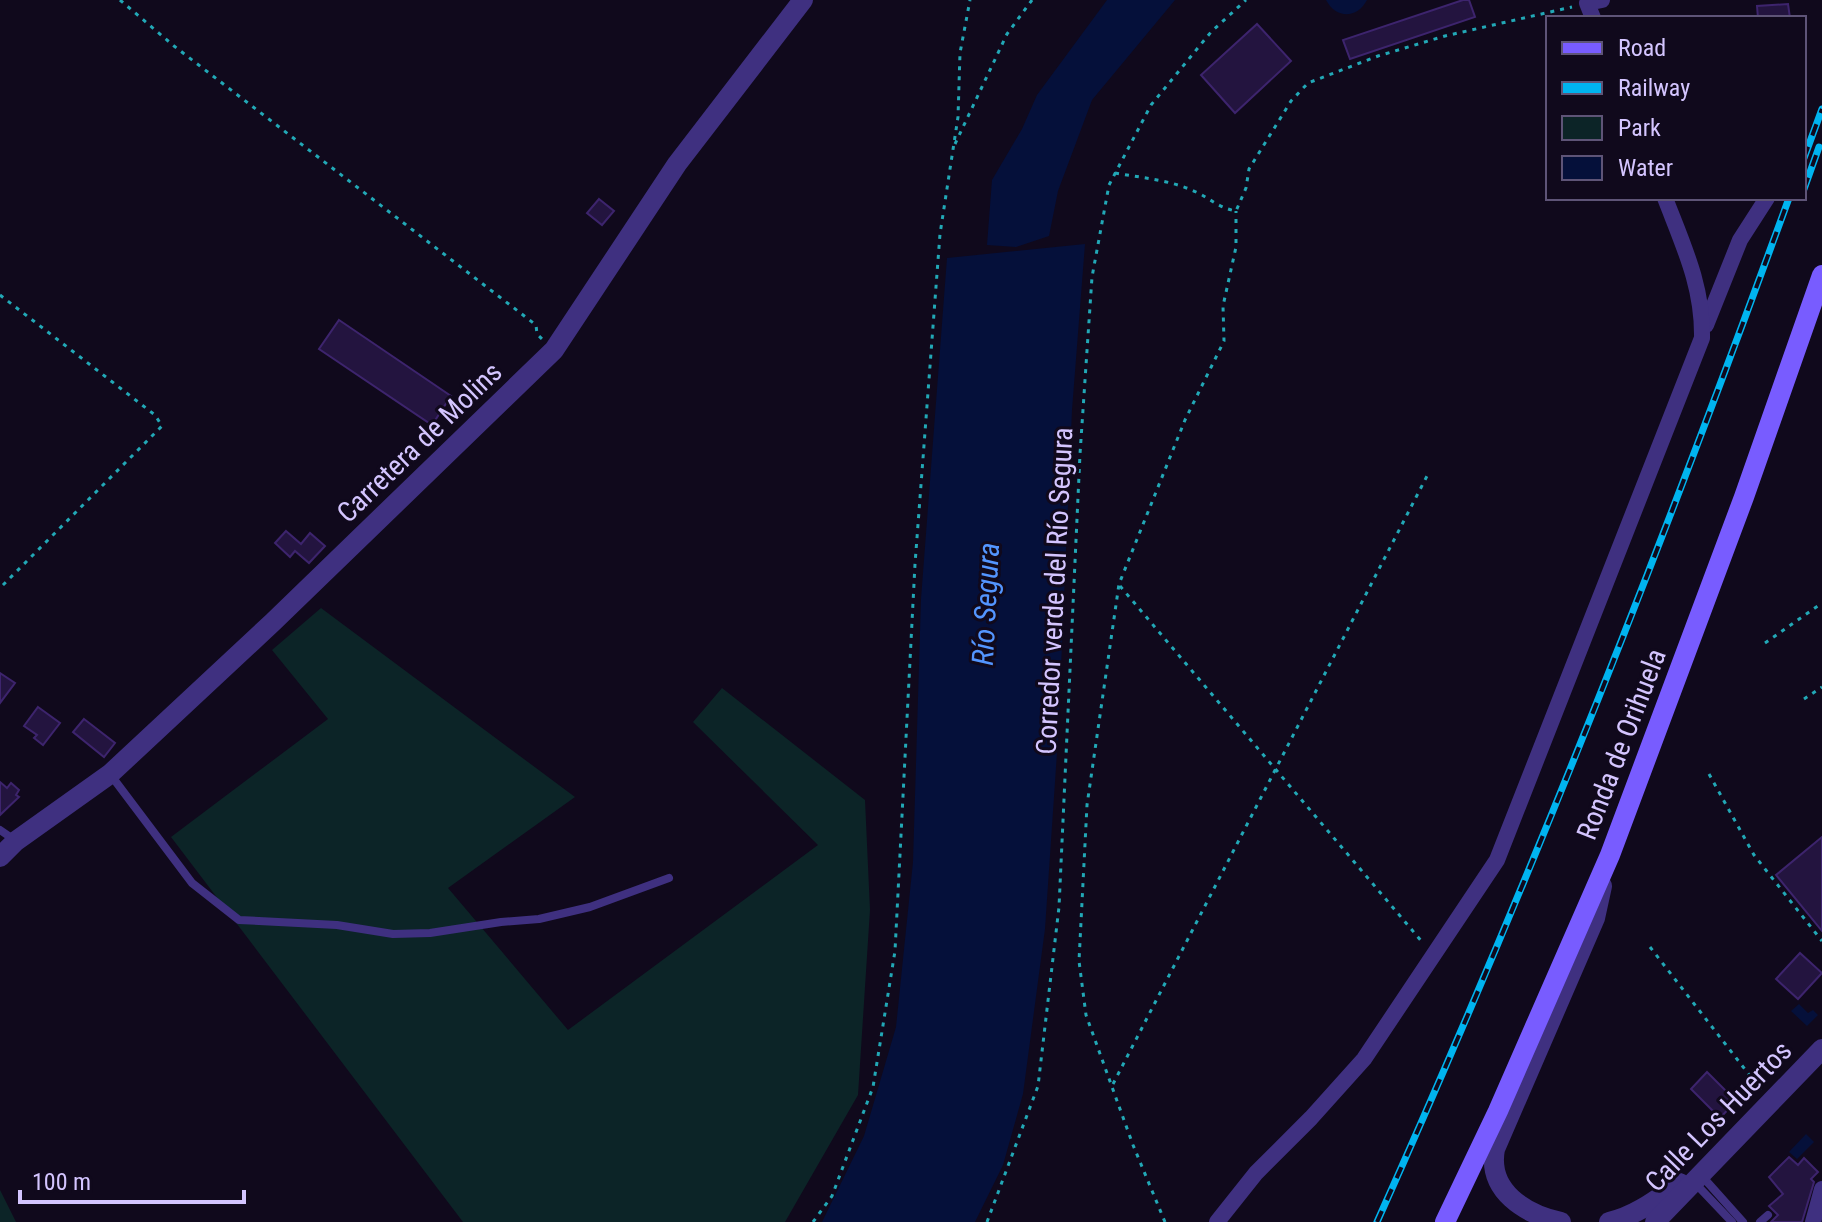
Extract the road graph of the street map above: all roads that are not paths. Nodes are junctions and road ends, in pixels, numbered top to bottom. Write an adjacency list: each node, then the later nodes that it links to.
1 (803, 0): 6 (street, Carretera de Molins)
2 (1666, 200): 5 (street)
3 (1766, 200): 5 (street)
4 (1822, 275): 8 (main road, Ronda de Orihuela)
5 (1702, 338): 16 (street)
6 (110, 774): 7 (street, Carretera de Molins); 10 (lane)
7 (8, 836): 9 (street, Carretera de Molins)
8 (1610, 855): 17 (main road, Ronda de Orihuela); 18 (street)
9 (0, 857)
10 (669, 878)
11 (1822, 1049): 12 (street, Calle Los Huertos)
12 (1722, 1152): 13 (street, Calle Los Huertos); 19 (street)
13 (1697, 1178): 20 (street, Calle Los Huertos); 21 (lane); 22 (lane)
14 (1822, 1189): 24 (street)
15 (1768, 1215): 23 (lane)
16 (1217, 1222)
17 (1445, 1222)
18 (1561, 1222)
19 (1609, 1222)
20 (1655, 1222)
21 (1732, 1222)
22 (1743, 1222)
23 (1760, 1222)
24 (1813, 1222)

